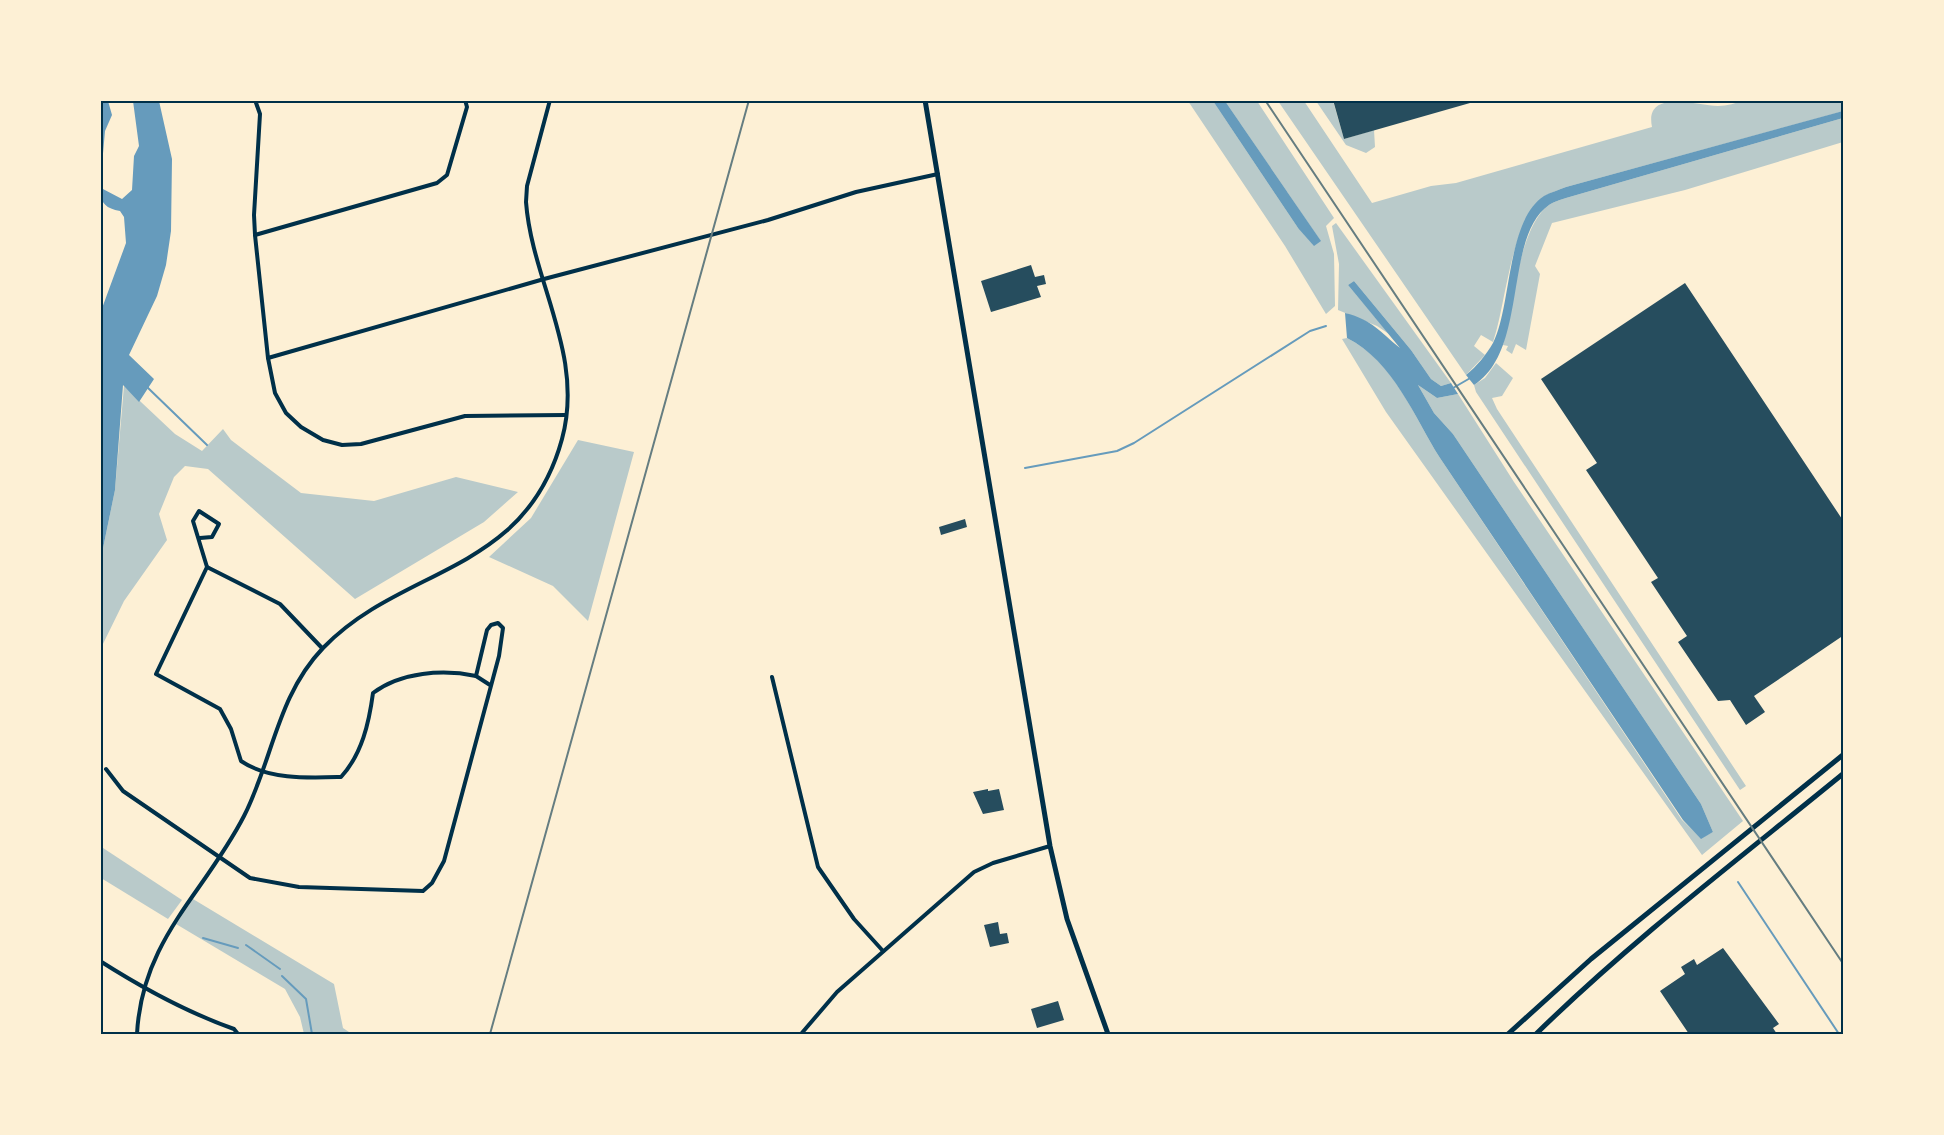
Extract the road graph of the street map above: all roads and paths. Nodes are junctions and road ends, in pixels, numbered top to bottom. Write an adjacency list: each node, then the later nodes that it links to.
1 (255, 100): 6 (street)
2 (465, 100): 6 (street)
3 (550, 100): 7 (street)
4 (926, 100): 5 (main road)
5 (938, 174): 7 (street); 20 (main road)
6 (255, 235): 8 (street)
7 (544, 279): 8 (street); 9 (street)
8 (268, 358): 9 (street)
9 (566, 415): 12 (street)
10 (200, 538): 10 (street); 11 (street)
11 (207, 567): 12 (street); 17 (street)
12 (322, 648): 17 (street)
13 (476, 676): 15 (street); 15 (street); 17 (street)
14 (772, 677): 22 (street)
15 (490, 685): 21 (street)
16 (1844, 754): 29 (main road)
17 (261, 769): 21 (street)
18 (106, 770): 21 (street)
19 (1844, 773): 30 (main road)
20 (1050, 846): 22 (street); 28 (main road)
21 (219, 855): 24 (street)
22 (883, 951): 27 (street)
23 (100, 961): 24 (street)
24 (143, 988): 25 (street); 26 (street)
25 (137, 1035)
26 (237, 1035)
27 (801, 1035)
28 (1108, 1035)
29 (1508, 1035)
30 (1536, 1035)

